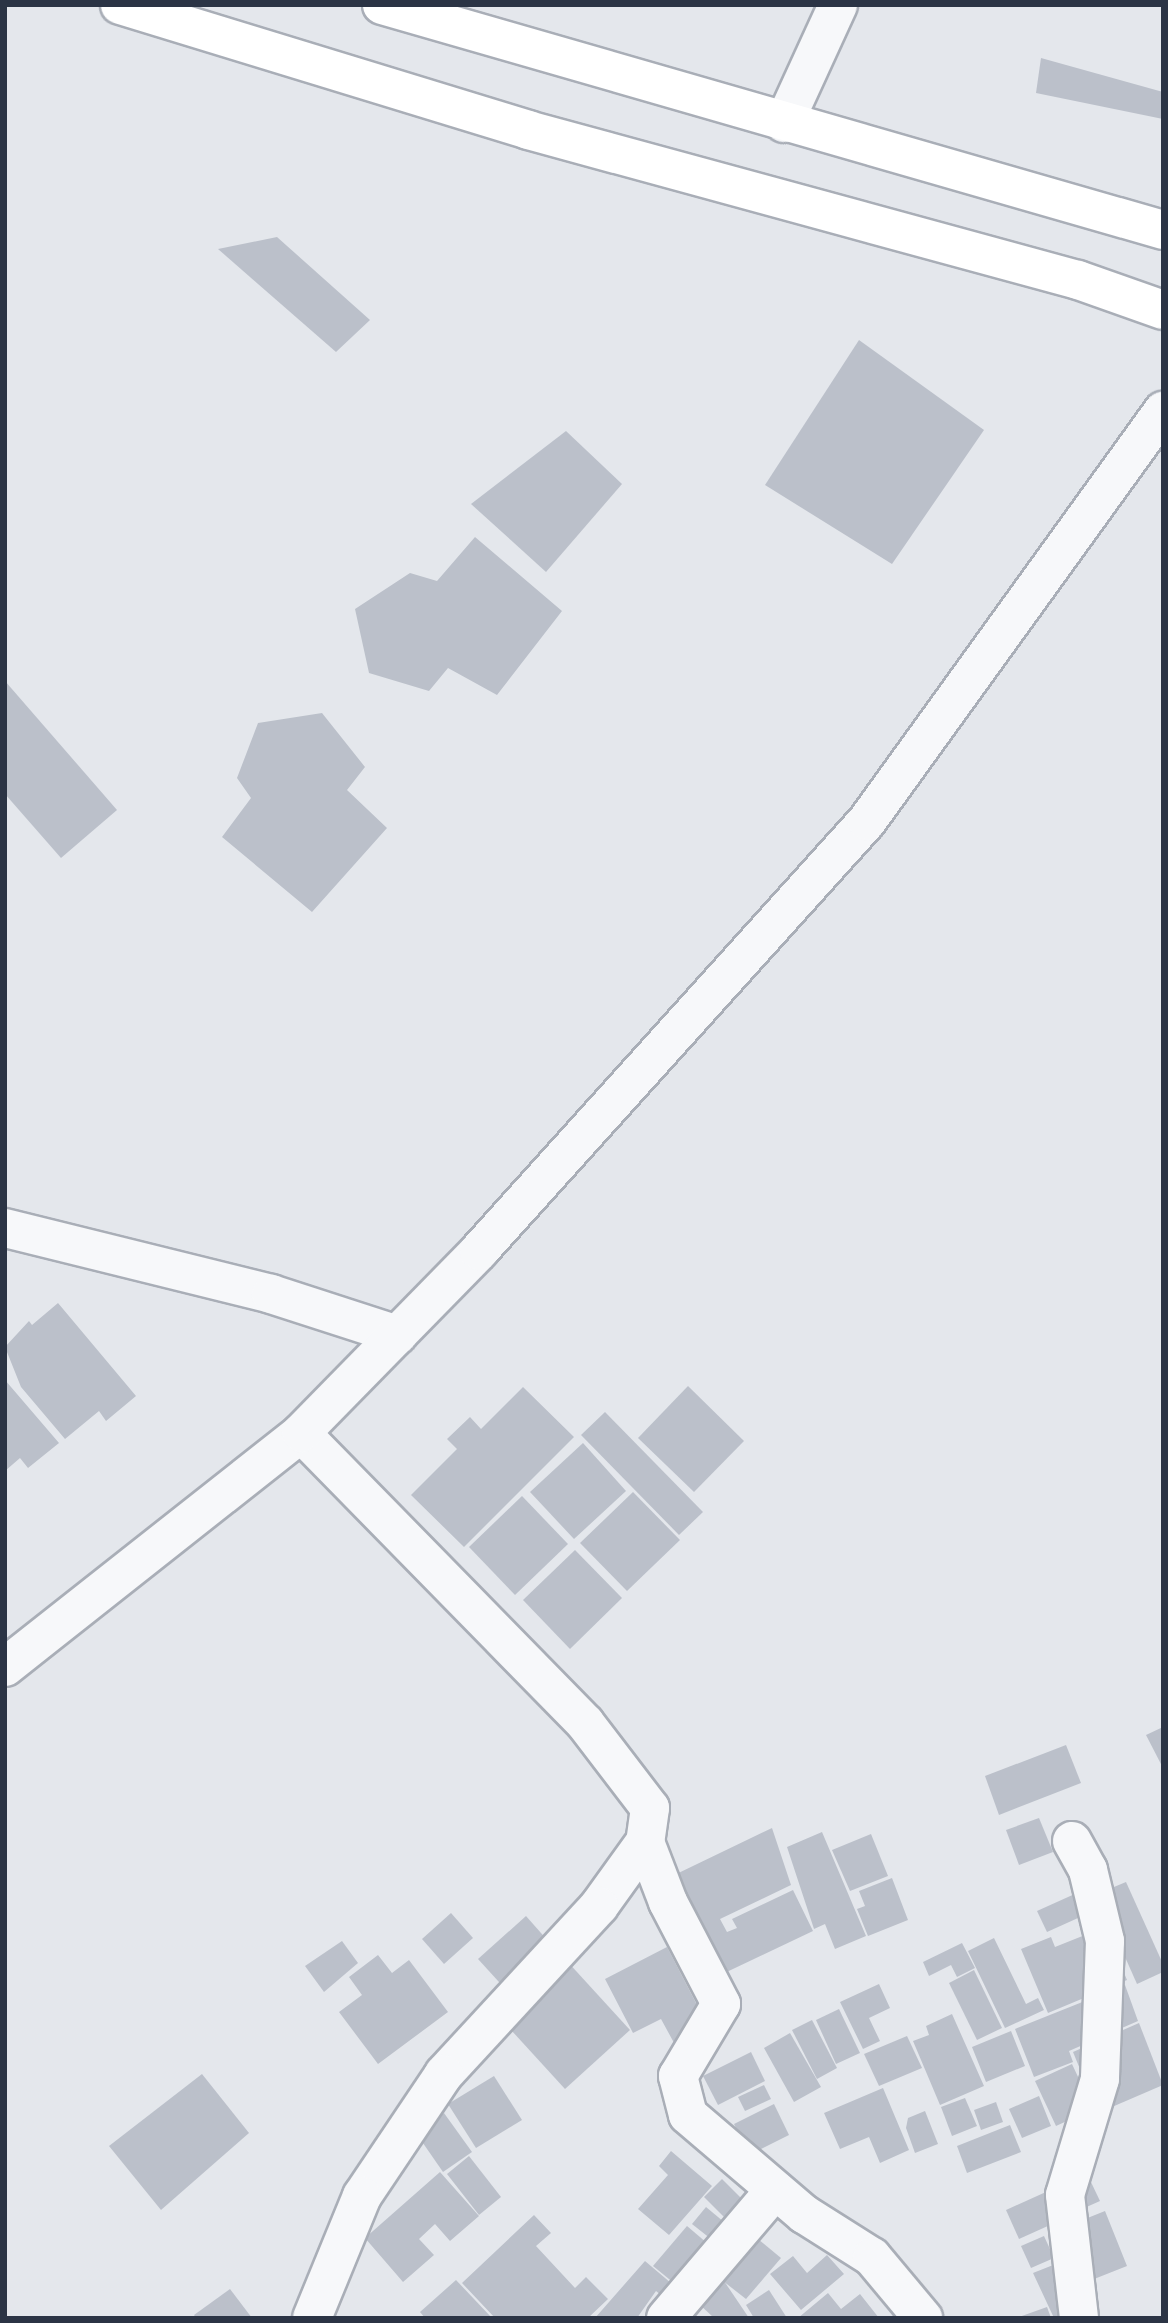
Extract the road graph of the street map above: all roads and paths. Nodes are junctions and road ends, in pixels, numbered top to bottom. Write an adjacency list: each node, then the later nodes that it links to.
1 (120, 5): 6 (main road)
2 (382, 5): 4 (main road)
3 (838, 5): 4 (street)
4 (784, 123): 5 (main road)
5 (1163, 230)
6 (1163, 310)
7 (1163, 411): 9 (street)
8 (5, 1228): 9 (street)
9 (398, 1335): 10 (street)
10 (301, 1433): 11 (street); 13 (street)
11 (5, 1667)
12 (1072, 1841): 18 (street)
13 (645, 1842): 14 (street); 15 (street)
14 (775, 2190): 16 (street); 17 (street)
15 (312, 2318)
16 (666, 2318)
17 (923, 2318)
18 (1079, 2318)

